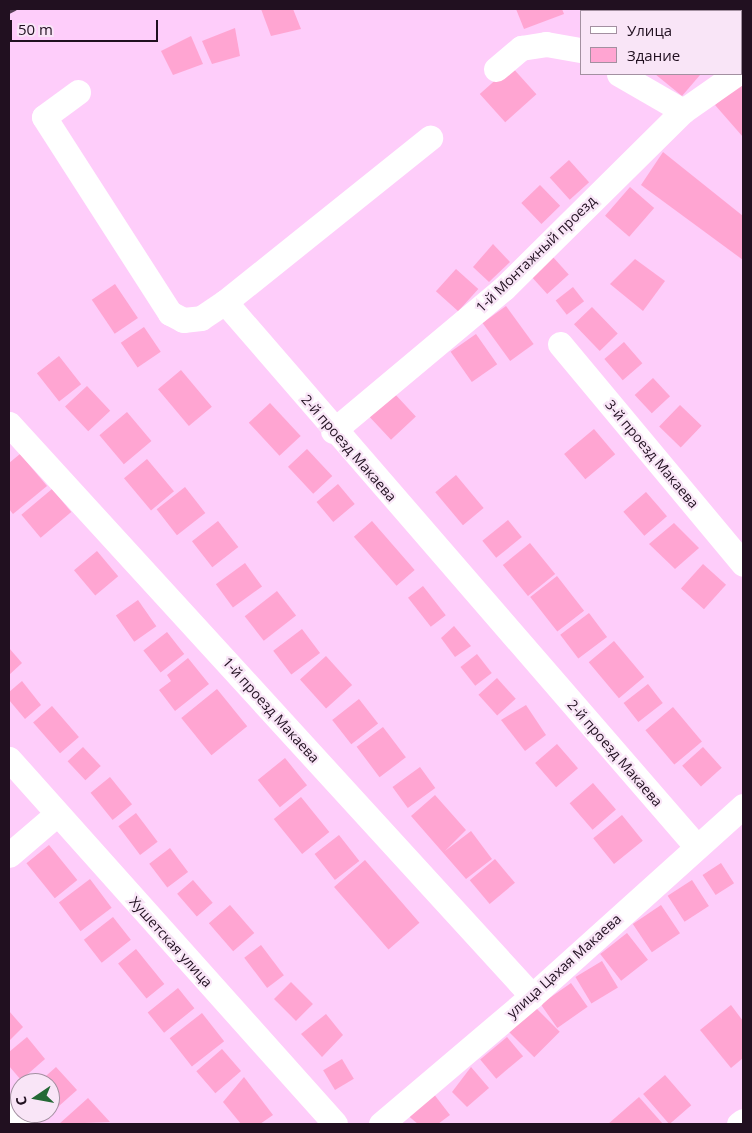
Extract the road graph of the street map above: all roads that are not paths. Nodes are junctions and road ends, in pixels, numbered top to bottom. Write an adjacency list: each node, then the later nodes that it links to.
1 (580, 50): 2 (street)
2 (496, 69)
3 (621, 75): 6 (street)
4 (735, 75): 6 (street, 1-й Монтажный проезд)
5 (78, 92): 8 (street)
6 (683, 111): 11 (street, 1-й Монтажный проезд)
7 (430, 138): 8 (street)
8 (225, 302): 11 (street, 2-й проезд Макаева)
9 (560, 344): 12 (street, 3-й проезд Макаева)
10 (9, 424): 18 (street, 1-й проезд Макаева)
11 (333, 431): 16 (street, 2-й проезд Макаева)
12 (743, 564)
13 (9, 759): 15 (street, Хушетская улица)
14 (743, 806): 16 (street, улица Цахая Макаева)
15 (57, 814): 17 (street); 22 (street, Хушетская улица)
16 (696, 846): 18 (street, улица Цахая Макаева)
17 (9, 855)
18 (532, 996): 23 (street, улица Цахая Макаева)
19 (9, 1107): 21 (street)
20 (743, 1120): 24 (street)
21 (24, 1124)
22 (335, 1124)
23 (382, 1124)
24 (739, 1124)

